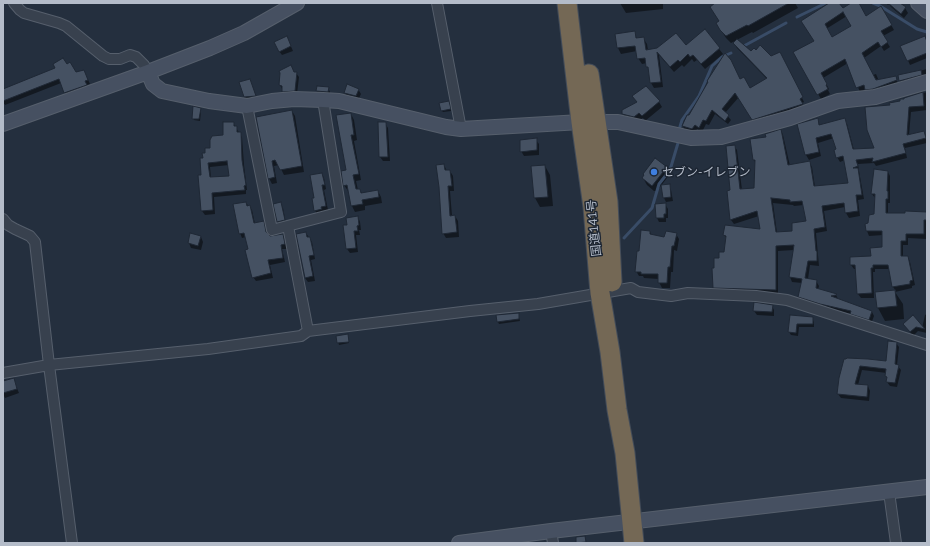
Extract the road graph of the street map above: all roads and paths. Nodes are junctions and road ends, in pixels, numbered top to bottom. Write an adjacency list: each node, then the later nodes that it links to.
1 (14, 3): 8 (street)
2 (297, 3): 8 (main road)
3 (437, 3): 14 (street)
4 (567, 3): 12 (highway, 国道141号)
5 (580, 3): 12 (highway, 国道141号)
6 (918, 3): 7 (main road)
7 (927, 11)
8 (148, 72): 11 (main road); 13 (main road)
9 (927, 82): 12 (main road)
10 (323, 100): 11 (main road); 14 (main road); 16 (street)
11 (246, 106): 16 (street)
12 (588, 122): 14 (main road); 17 (highway, 国道141号)
13 (3, 124)
14 (461, 129)
15 (3, 219): 20 (street)
16 (288, 226): 18 (street)
17 (606, 292): 18 (street); 19 (street); 24 (highway, 国道141号)
18 (308, 332): 20 (street)
19 (927, 345)
20 (49, 365): 21 (street); 26 (street)
21 (3, 373)
22 (927, 487): 23 (main road)
23 (889, 492): 24 (main road); 29 (street)
24 (631, 522): 25 (main road); 28 (highway, 国道141号)
25 (552, 537): 27 (main road)
26 (72, 543)
27 (458, 543)
28 (634, 543)
29 (896, 543)

